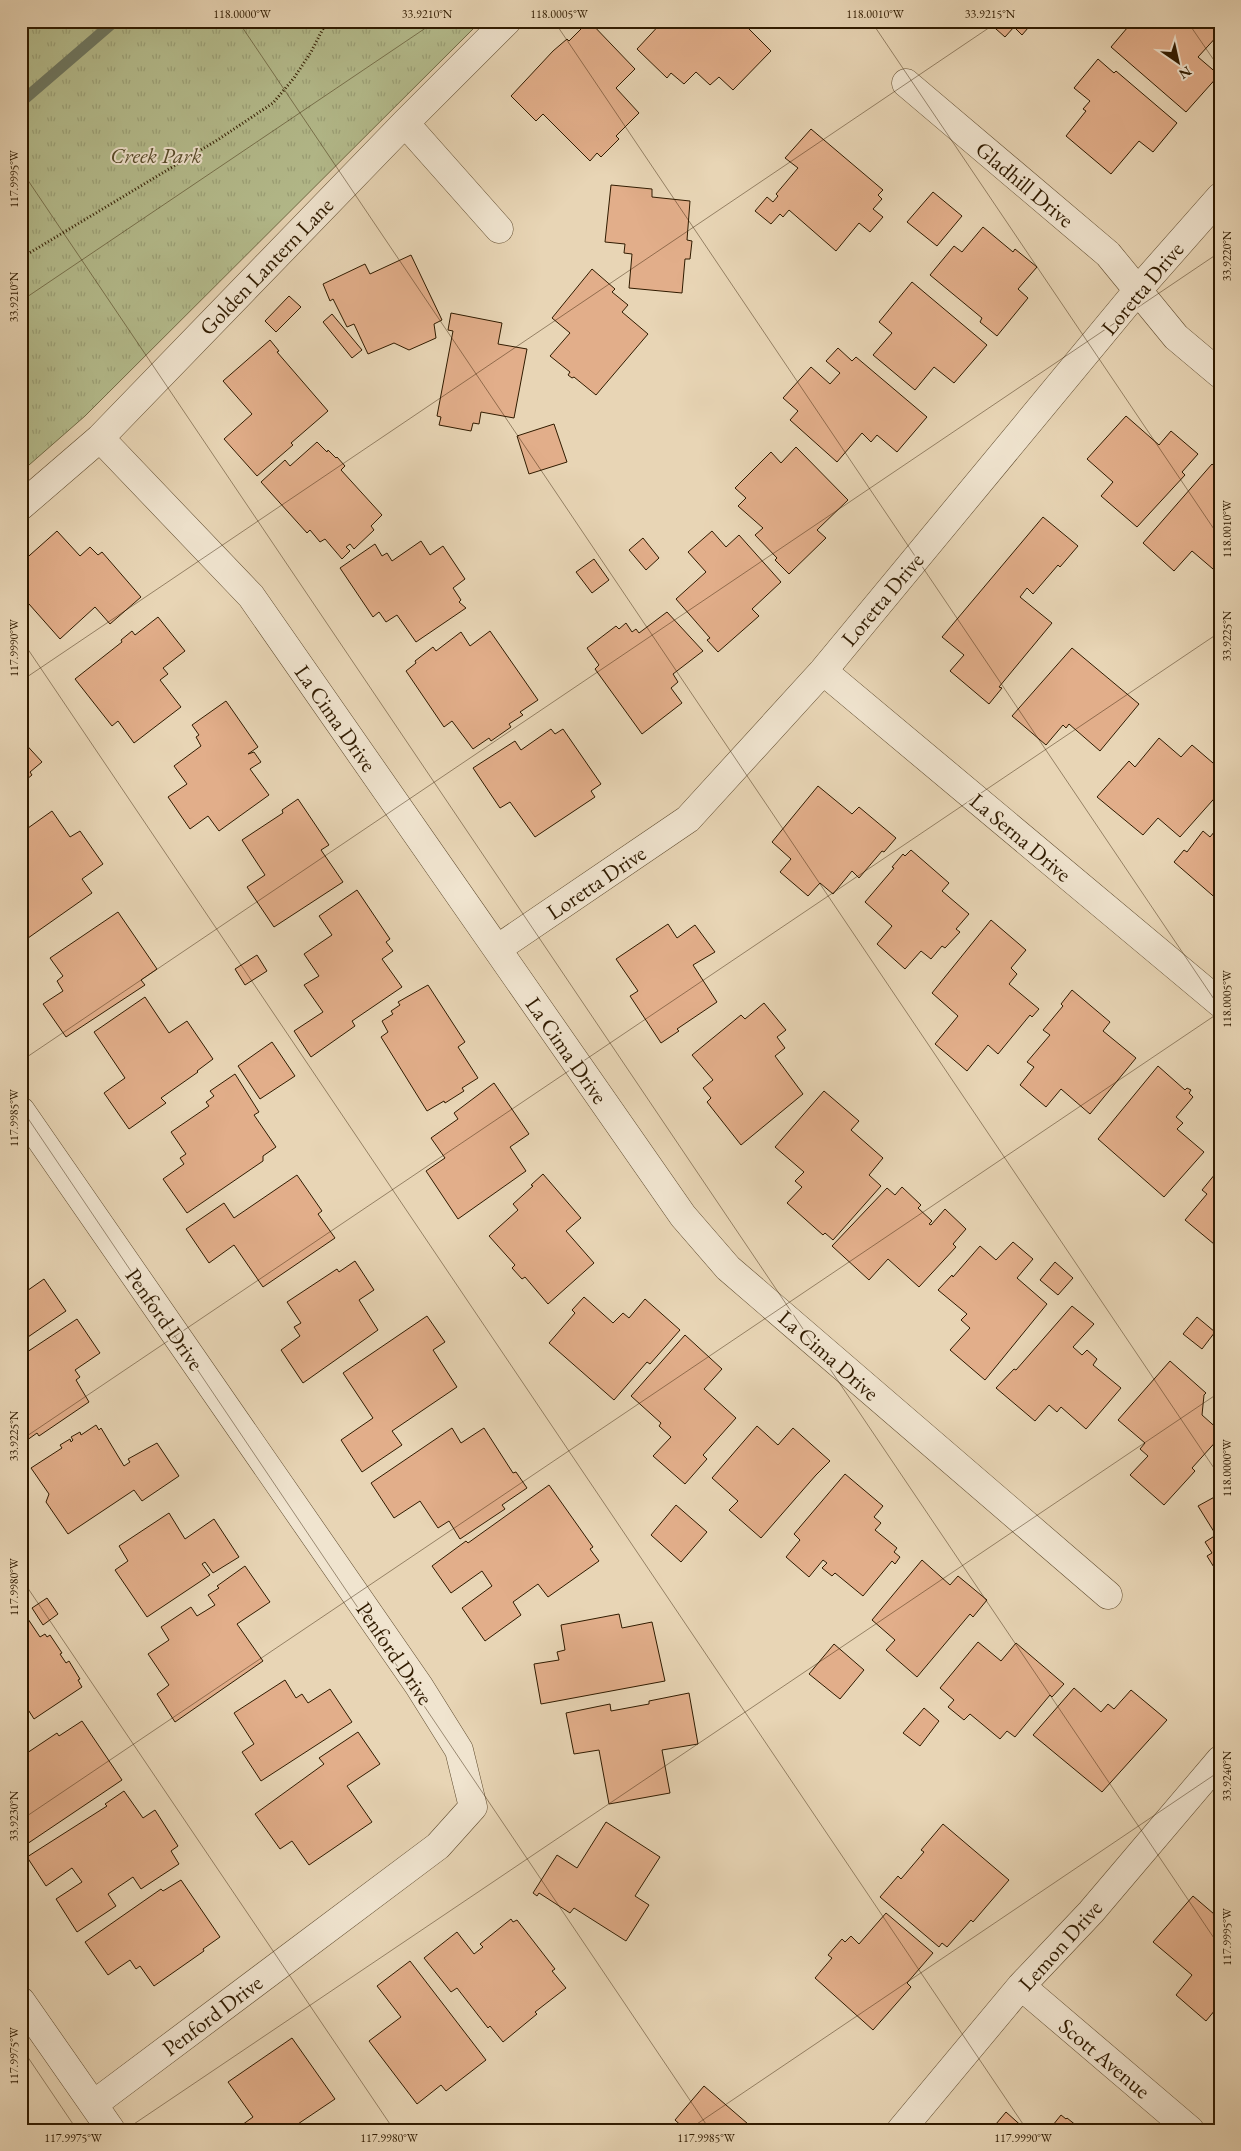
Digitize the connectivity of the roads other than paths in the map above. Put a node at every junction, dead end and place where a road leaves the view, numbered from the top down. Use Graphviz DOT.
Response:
graph roads {
  1 [pos="507,21"];
  2 [pos="906,83"];
  3 [pos="405,123"];
  4 [pos="1220,197"];
  5 [pos="499,229"];
  6 [pos="1138,290"];
  7 [pos="1220,374"];
  8 [pos="100,438"];
  9 [pos="21,506"];
  10 [pos="823,670"];
  11 [pos="497,949"];
  12 [pos="1220,1004"];
  13 [pos="21,1111"];
  14 [pos="1108,1595"];
  15 [pos="1220,1760"];
  16 [pos="1021,1986"];
  17 [pos="21,2000"];
  18 [pos="94,2104"];
  19 [pos="111,2130"];
  20 [pos="901,2130"];
  21 [pos="1190,2130"];
  1 -- 3 [label="street, Golden Lantern Lane"];
  2 -- 6 [label="street, Gladhill Drive"];
  3 -- 5 [label="street"];
  3 -- 8 [label="street, Golden Lantern Lane"];
  4 -- 6 [label="street, Loretta Drive"];
  6 -- 7 [label="street, Gladhill Drive"];
  6 -- 10 [label="street, Loretta Drive"];
  8 -- 9 [label="street, Golden Lantern Lane"];
  8 -- 11 [label="street, La Cima Drive"];
  10 -- 11 [label="street, Loretta Drive"];
  10 -- 12 [label="street, La Serna Drive"];
  11 -- 14 [label="street, La Cima Drive"];
  13 -- 18 [label="street, Penford Drive"];
  15 -- 16 [label="street, Lemon Drive"];
  16 -- 20 [label="street, Lemon Drive"];
  16 -- 21 [label="street, Scott Avenue"];
  17 -- 18 [label="street"];
  18 -- 19 [label="street"];
}
